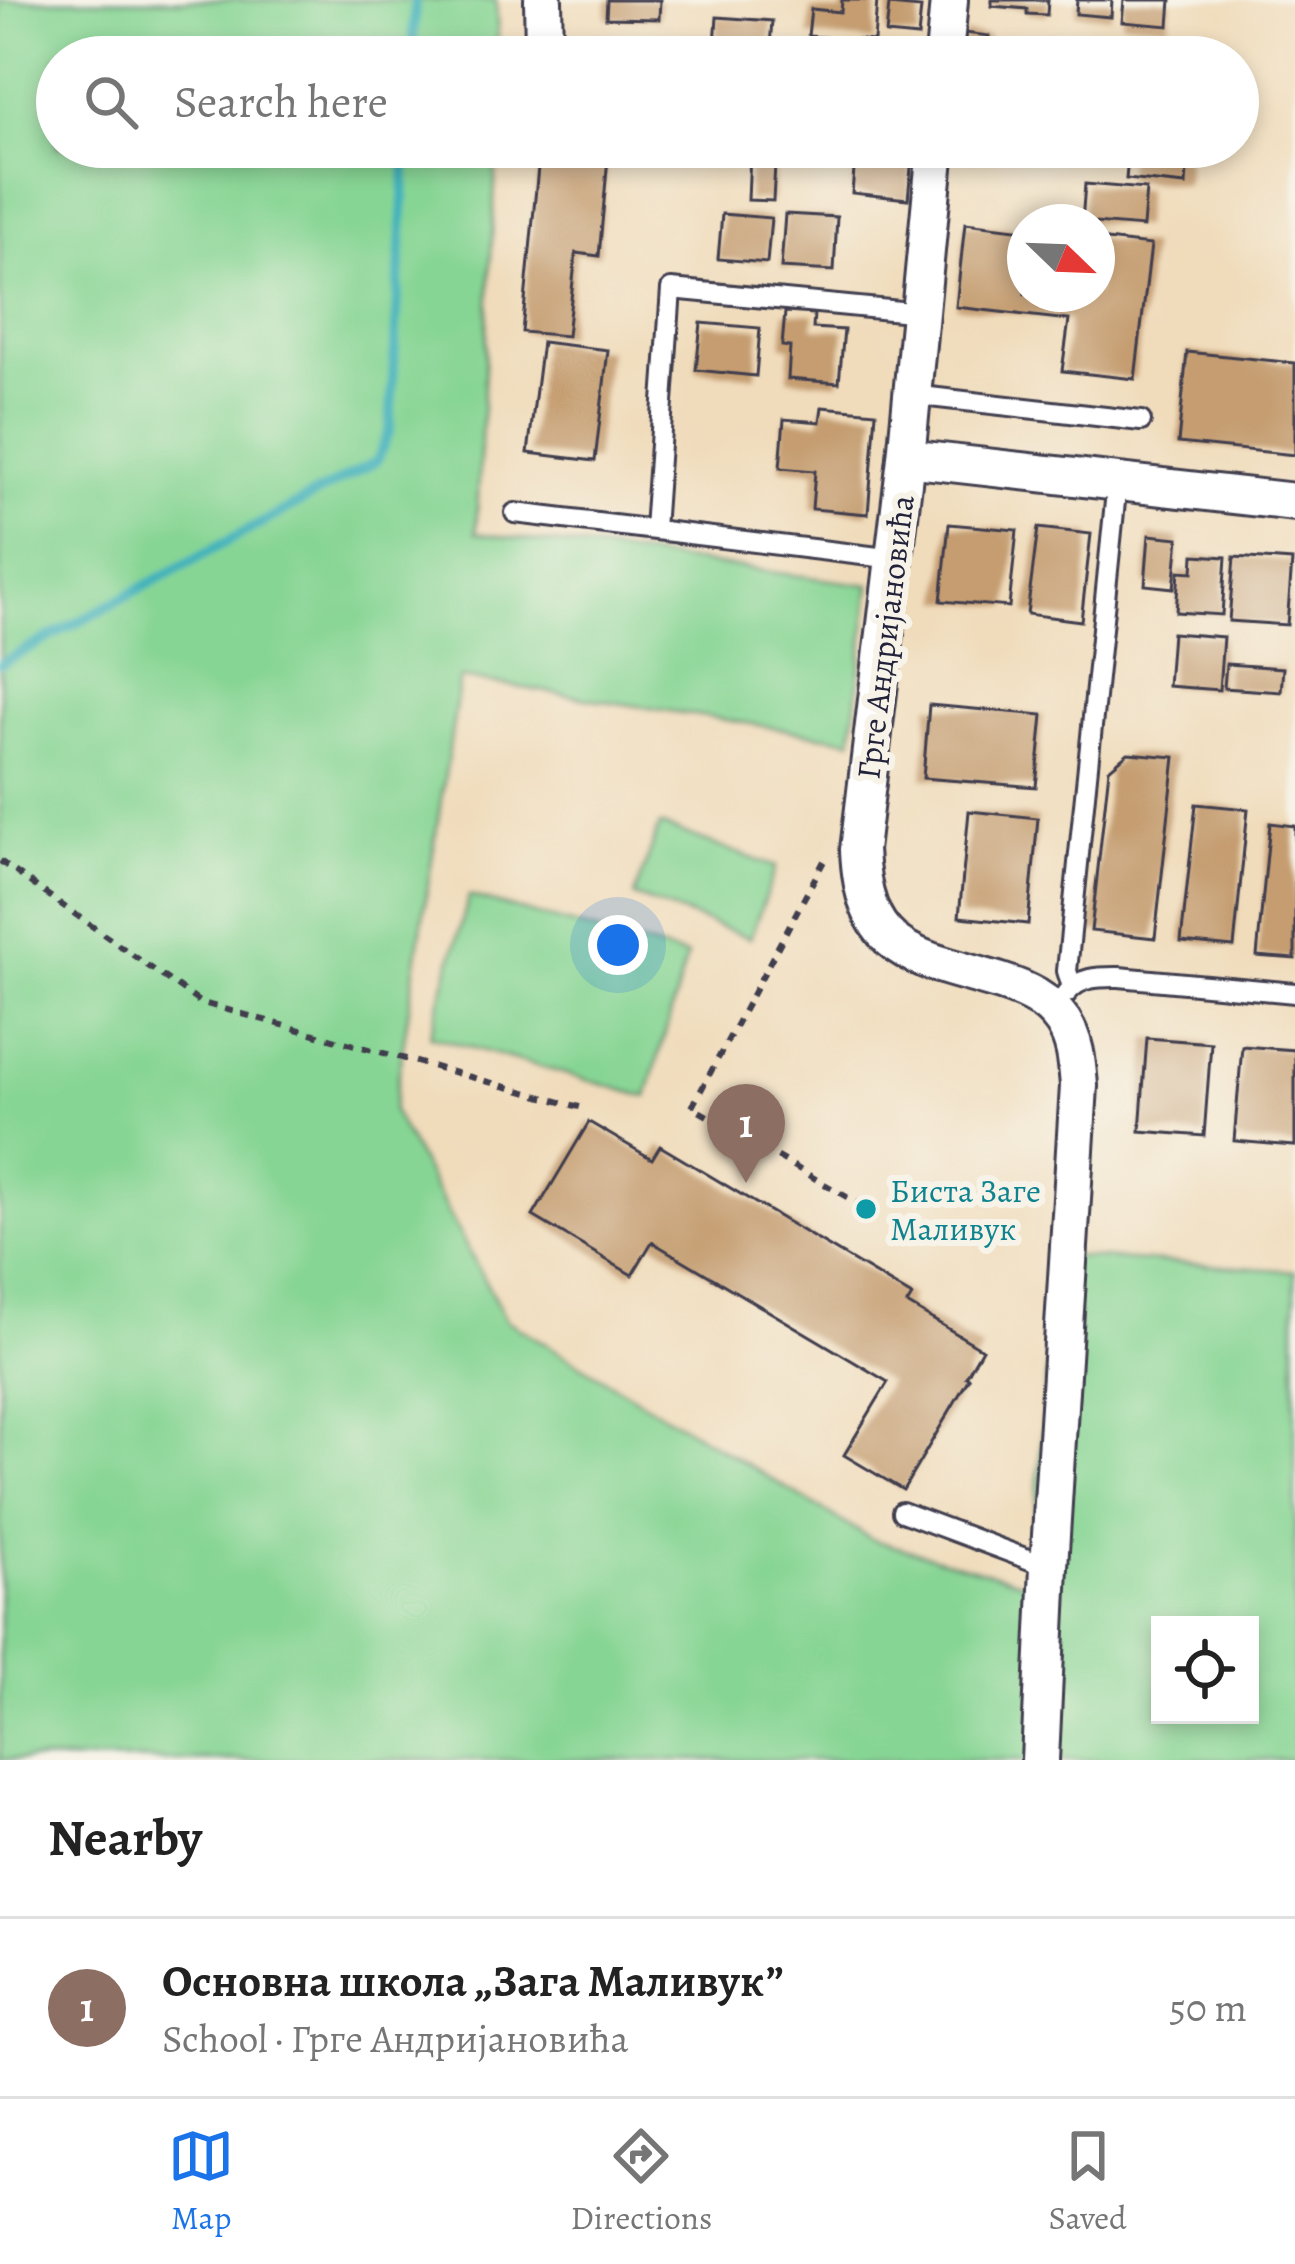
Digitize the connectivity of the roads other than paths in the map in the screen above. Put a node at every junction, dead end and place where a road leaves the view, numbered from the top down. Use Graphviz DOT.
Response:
graph roads {
  1 [pos="543,0"];
  2 [pos="949,0"];
  3 [pos="544,36"];
  4 [pos="946,36"];
  5 [pos="934,168"];
  6 [pos="921,313"];
  7 [pos="912,395"];
  8 [pos="1141,421"];
  9 [pos="906,458"];
  10 [pos="1117,482"];
  11 [pos="1295,502"];
  12 [pos="515,512"];
  13 [pos="654,530"];
  14 [pos="895,559"];
  15 [pos="1295,993"];
  16 [pos="1062,999"];
  17 [pos="902,1512"];
  18 [pos="1049,1567"];
  19 [pos="1040,1760"];
  1 -- 3 [label="street"];
  2 -- 4 [label="street"];
  5 -- 6 [label="street, Грге Андријановића"];
  6 -- 7 [label="street, Грге Андријановића"];
  6 -- 13 [label="lane"];
  7 -- 8 [label="lane"];
  7 -- 9 [label="street, Грге Андријановића"];
  9 -- 10 [label="street"];
  9 -- 14 [label="street, Грге Андријановића"];
  10 -- 11 [label="street"];
  10 -- 16 [label="lane"];
  12 -- 13 [label="lane"];
  13 -- 14 [label="lane"];
  14 -- 16 [label="street, Грге Андријановића"];
  15 -- 16 [label="lane"];
  16 -- 18 [label="street"];
  17 -- 18 [label="lane"];
  18 -- 19 [label="street"];
}
